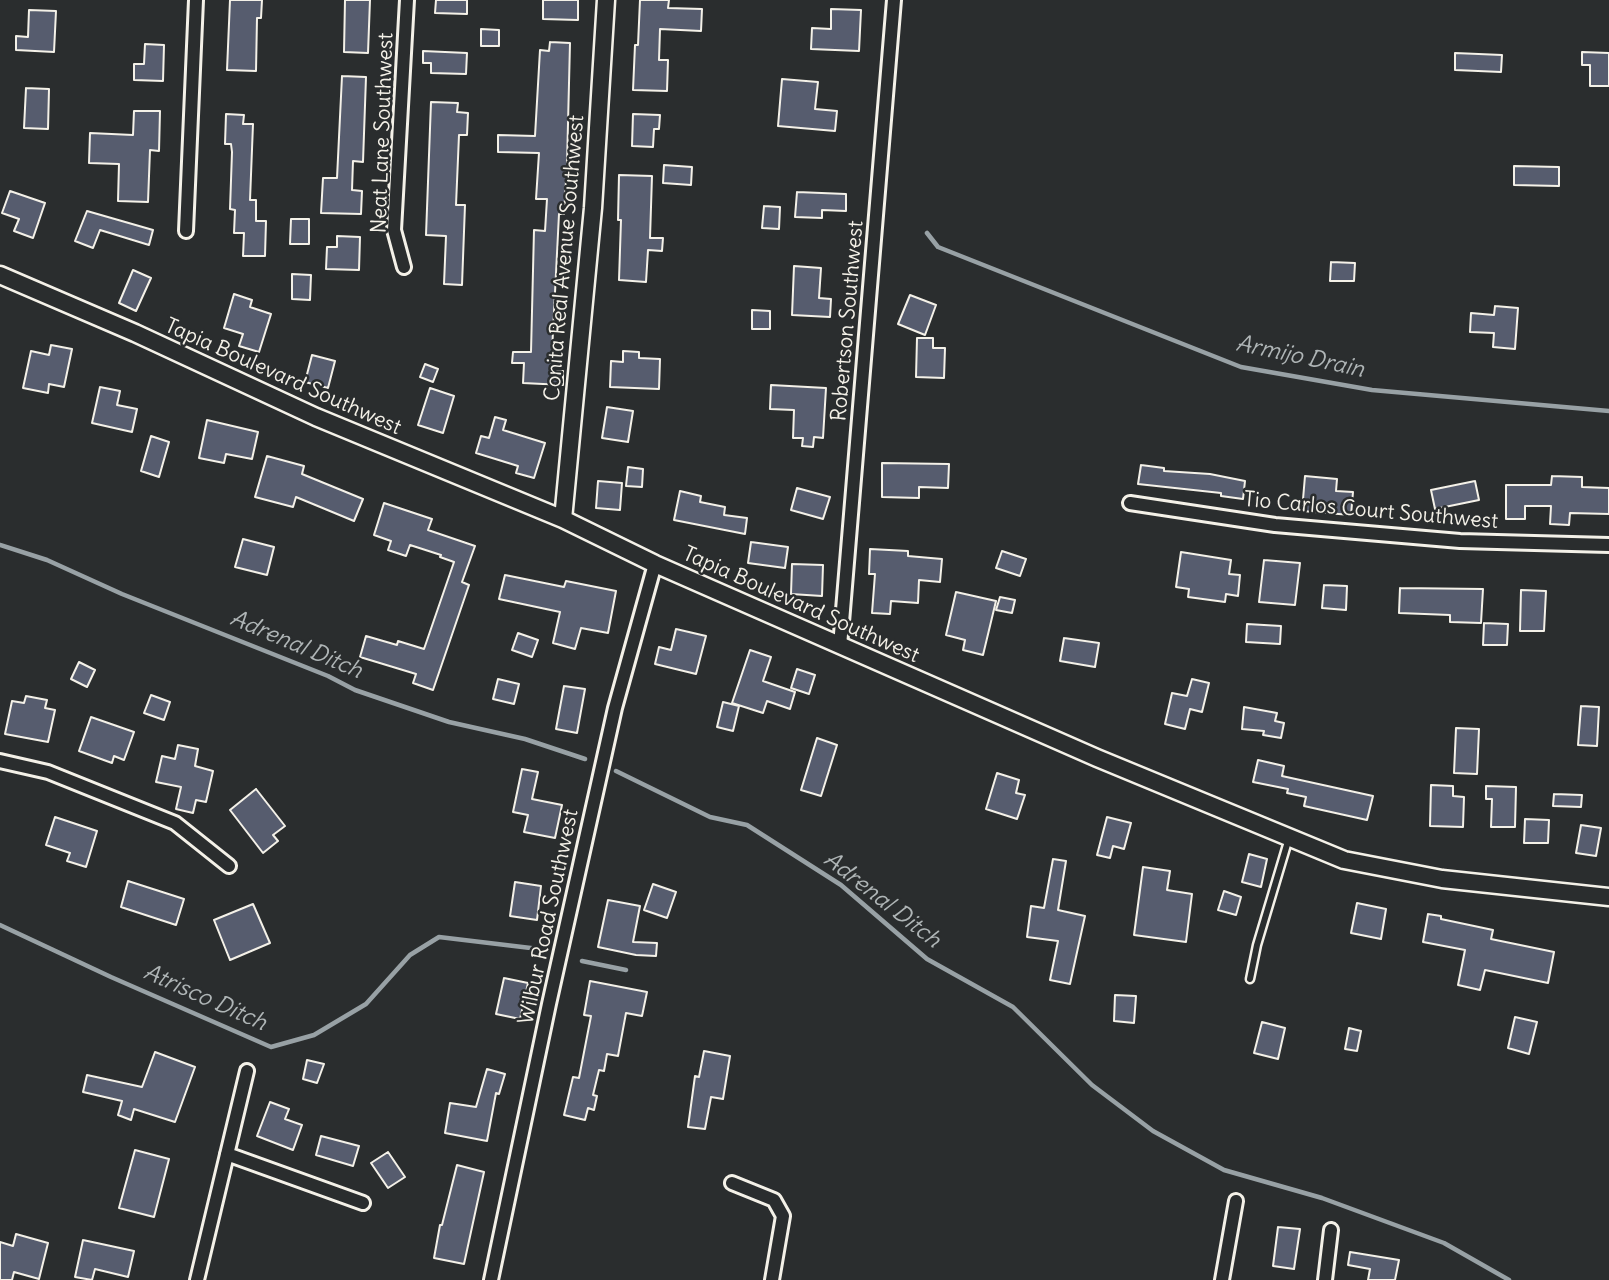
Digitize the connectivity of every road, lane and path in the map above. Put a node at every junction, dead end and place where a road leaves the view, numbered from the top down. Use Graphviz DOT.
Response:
graph roads {
  1 [pos="196,0"];
  2 [pos="407,0"];
  3 [pos="607,0"];
  4 [pos="894,0"];
  5 [pos="186,231"];
  6 [pos="404,267"];
  7 [pos="0,275"];
  8 [pos="1130,503"];
  9 [pos="563,519"];
  10 [pos="1609,545"];
  11 [pos="655,564"];
  12 [pos="840,646"];
  13 [pos="0,761"];
  14 [pos="1289,838"];
  15 [pos="229,866"];
  16 [pos="1609,897"];
  17 [pos="1250,979"];
  18 [pos="247,1071"];
  19 [pos="227,1154"];
  20 [pos="732,1183"];
  21 [pos="1236,1201"];
  22 [pos="363,1203"];
  23 [pos="1331,1230"];
  24 [pos="197,1280"];
  25 [pos="491,1280"];
  26 [pos="772,1280"];
  27 [pos="1222,1280"];
  28 [pos="1325,1280"];
  1 -- 5 [label="street"];
  2 -- 6 [label="street, Neat Lane Southwest"];
  3 -- 9 [label="street, Conita Real Avenue Southwest"];
  4 -- 12 [label="street, Robertson Southwest"];
  7 -- 9 [label="street, Tapia Boulevard Southwest"];
  8 -- 10 [label="street, Tio Carlos Court Southwest"];
  9 -- 11 [label="street, Tapia Boulevard Southwest"];
  11 -- 12 [label="street, Tapia Boulevard Southwest"];
  11 -- 25 [label="street, Wilbur Road Southwest"];
  12 -- 14 [label="street, Tapia Boulevard Southwest"];
  13 -- 15 [label="street"];
  14 -- 16 [label="street, Tapia Boulevard Southwest"];
  14 -- 17 [label="lane"];
  18 -- 19 [label="street"];
  19 -- 22 [label="street"];
  19 -- 24 [label="street"];
  20 -- 26 [label="street"];
  21 -- 27 [label="street"];
  23 -- 28 [label="street"];
}
